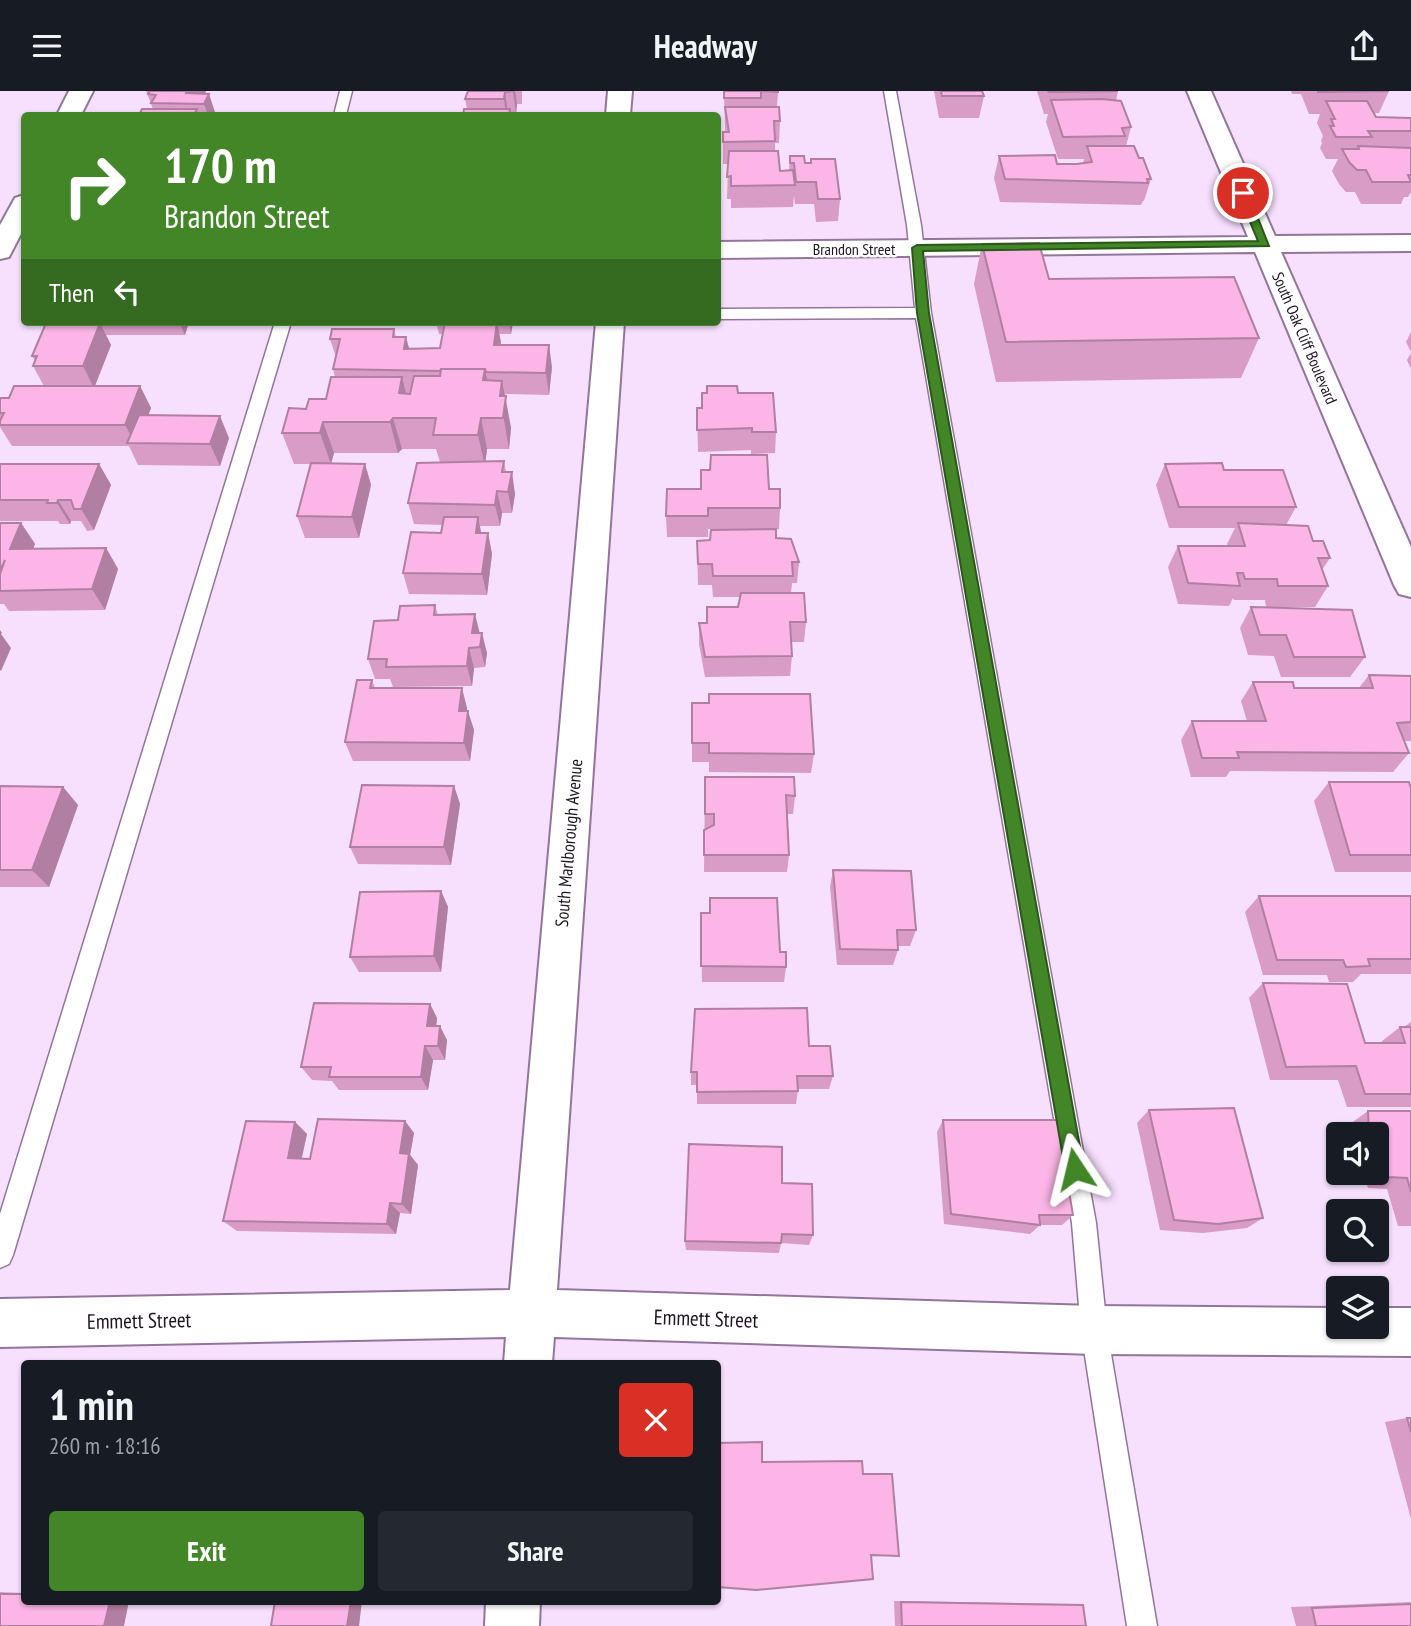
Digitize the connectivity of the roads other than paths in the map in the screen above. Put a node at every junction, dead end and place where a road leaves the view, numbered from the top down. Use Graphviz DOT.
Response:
graph roads {
  1 [pos="81,91"];
  2 [pos="346,91"];
  3 [pos="620,91"];
  4 [pos="890,91"];
  5 [pos="1199,91"];
  6 [pos="70,112"];
  7 [pos="341,112"];
  8 [pos="618,112"];
  9 [pos="21,209"];
  10 [pos="1411,243"];
  11 [pos="1265,244"];
  12 [pos="917,248"];
  13 [pos="721,250"];
  14 [pos="0,251"];
  15 [pos="0,257"];
  16 [pos="21,257"];
  17 [pos="923,313"];
  18 [pos="721,314"];
  19 [pos="282,326"];
  20 [pos="610,326"];
  21 [pos="1411,585"];
  22 [pos="0,1255"];
  23 [pos="531,1313"];
  24 [pos="0,1323"];
  25 [pos="1094,1330"];
  26 [pos="1411,1332"];
  27 [pos="528,1360"];
  28 [pos="513,1605"];
  29 [pos="512,1626"];
  30 [pos="1142,1626"];
  1 -- 6 [label="street"];
  2 -- 7 [label="lane"];
  3 -- 8 [label="street"];
  4 -- 12 [label="lane"];
  5 -- 11 [label="street, South Oak Cliff Boulevard"];
  9 -- 14 [label="street"];
  10 -- 11 [label="street, Brandon Street"];
  11 -- 12 [label="street, Brandon Street"];
  11 -- 21 [label="street, South Oak Cliff Boulevard"];
  12 -- 13 [label="street, Brandon Street"];
  12 -- 17 [label="lane"];
  15 -- 16 [label="street"];
  17 -- 18 [label="lane"];
  17 -- 25 [label="lane"];
  19 -- 22 [label="lane"];
  20 -- 23 [label="street, South Marlborough Avenue"];
  23 -- 24 [label="street, Emmett Street"];
  23 -- 25 [label="street, Emmett Street"];
  23 -- 27 [label="street, South Marlborough Avenue"];
  25 -- 26 [label="street, Emmett Street"];
  25 -- 30 [label="lane"];
  28 -- 29 [label="street"];
}
